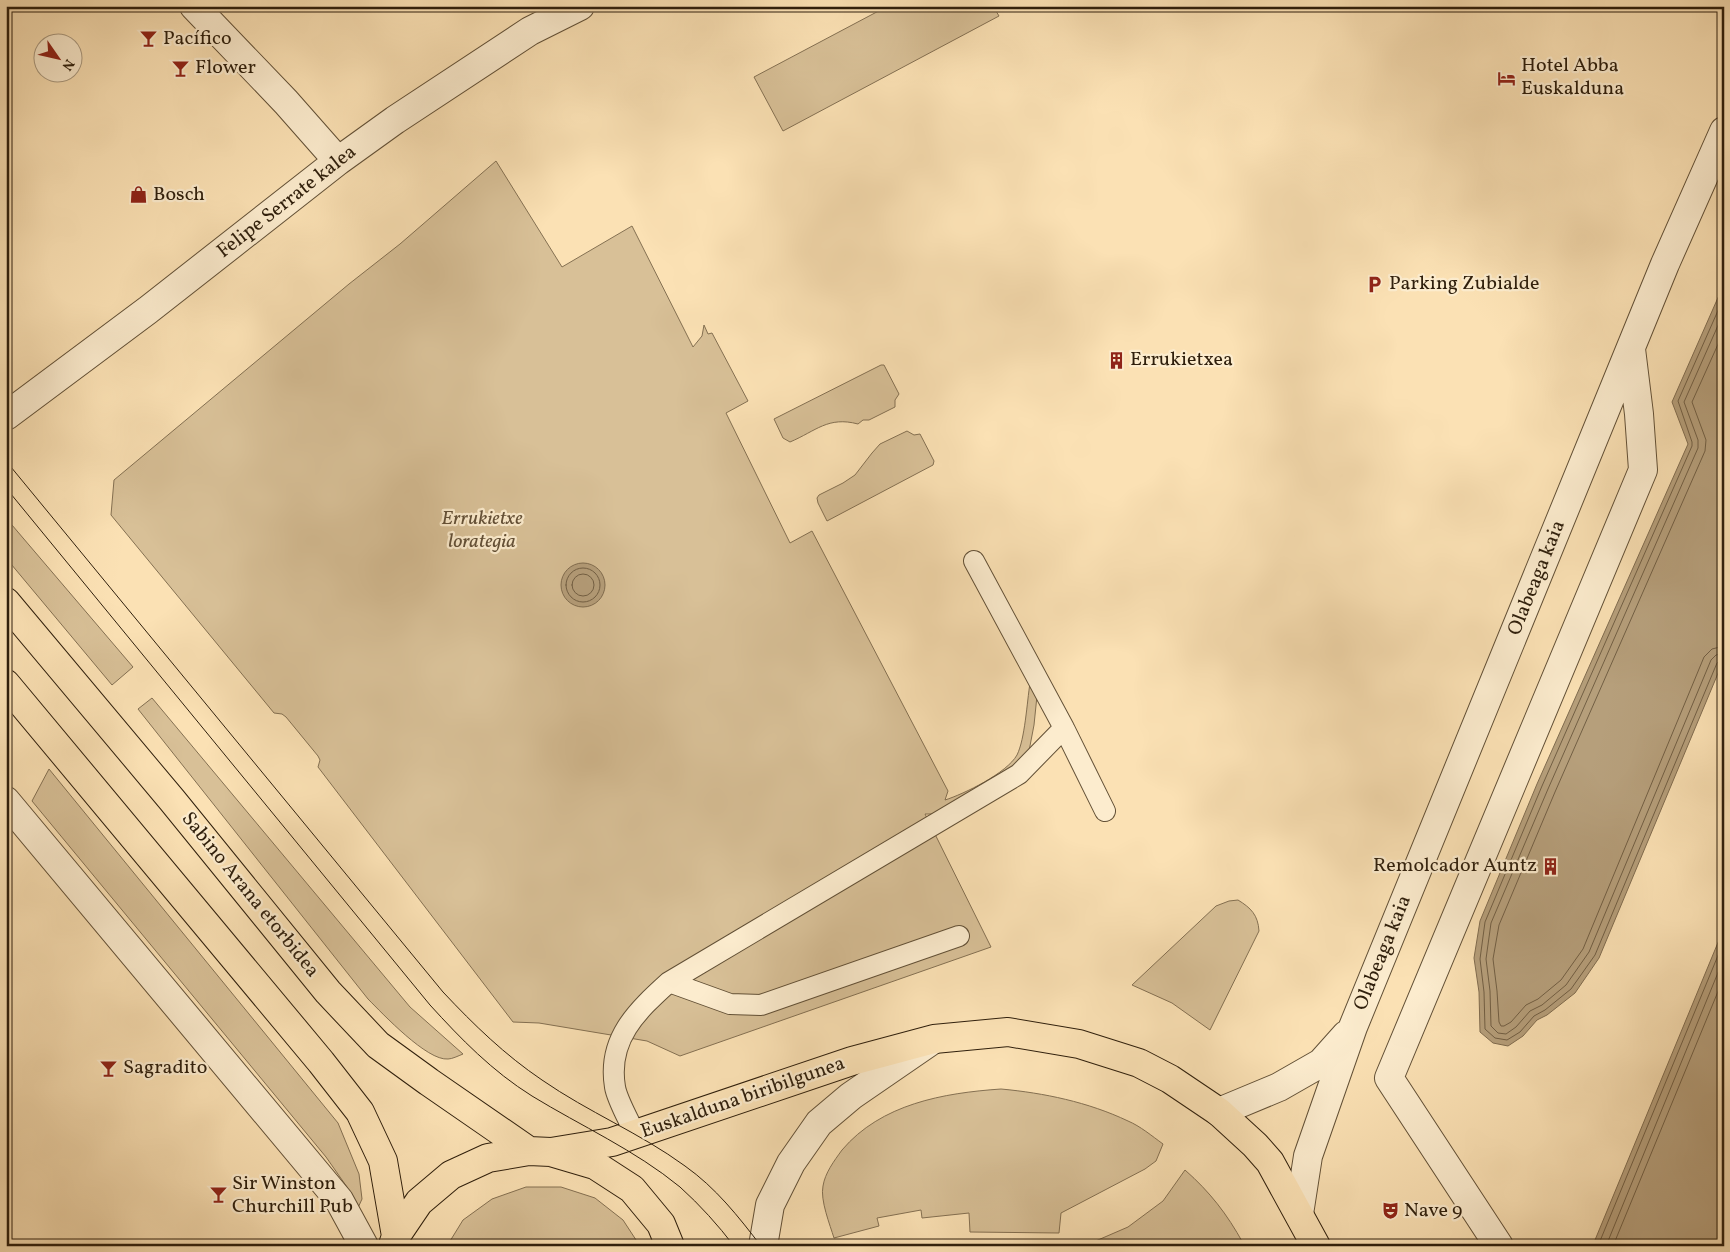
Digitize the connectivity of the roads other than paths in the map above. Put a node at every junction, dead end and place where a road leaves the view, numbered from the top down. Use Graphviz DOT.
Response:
graph roads {
  1 [pos="194,6"];
  2 [pos="580,6"];
  3 [pos="1724,131"];
  4 [pos="338,160"];
  5 [pos="1631,347"];
  6 [pos="6,416"];
  7 [pos="974,561"];
  8 [pos="6,602"];
  9 [pos="6,684"];
  10 [pos="1064,728"];
  11 [pos="6,801"];
  12 [pos="1105,811"];
  13 [pos="958,936"];
  14 [pos="669,982"];
  15 [pos="1353,1026"];
  16 [pos="934,1039"];
  17 [pos="1219,1112"];
  18 [pos="635,1134"];
  19 [pos="540,1151"];
  20 [pos="1299,1214"];
  21 [pos="394,1241"];
  22 [pos="364,1246"];
  23 [pos="670,1246"];
  24 [pos="763,1246"];
  25 [pos="1316,1246"];
  26 [pos="1499,1246"];
  1 -- 4 [label="street"];
  2 -- 4 [label="street, Felipe Serrate kalea"];
  3 -- 5 [label="street, Olabeaga kaia"];
  4 -- 6 [label="street, Felipe Serrate kalea"];
  5 -- 15 [label="street, Olabeaga kaia"];
  5 -- 26 [label="street"];
  7 -- 10 [label="lane"];
  8 -- 19 [label="main road, Sabino Arana etorbidea"];
  9 -- 21 [label="main road"];
  10 -- 12 [label="lane"];
  10 -- 14 [label="lane"];
  11 -- 22 [label="street"];
  13 -- 14 [label="lane"];
  14 -- 18 [label="lane"];
  15 -- 17 [label="street, Olabeaga kaia"];
  15 -- 20 [label="street, Olabeaga kaia"];
  16 -- 17 [label="main road, Euskalduna biribilgunea"];
  16 -- 18 [label="main road, Euskalduna biribilgunea"];
  16 -- 24 [label="street, Euskalduna biribilgunea"];
  17 -- 20 [label="main road, Euskalduna biribilgunea"];
  18 -- 19 [label="main road, Euskalduna biribilgunea"];
  19 -- 21 [label="main road, Euskalduna biribilgunea"];
  19 -- 23 [label="main road"];
  20 -- 25 [label="main road, Euskalduna biribilgunea"];
}
